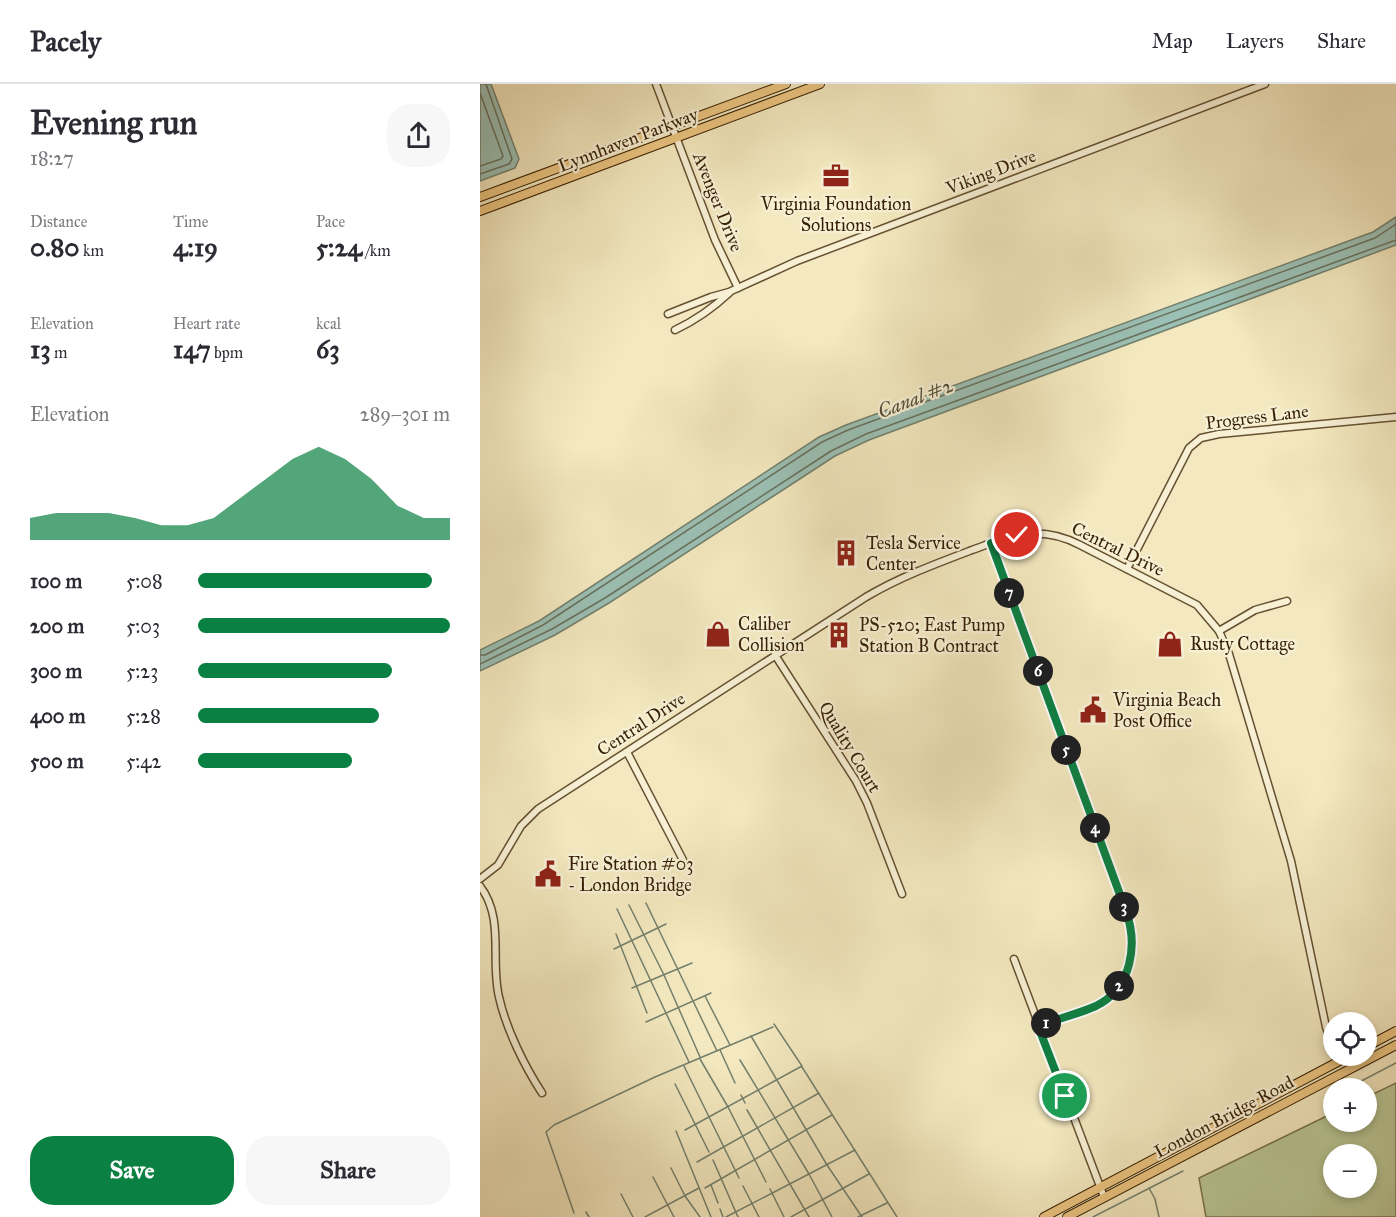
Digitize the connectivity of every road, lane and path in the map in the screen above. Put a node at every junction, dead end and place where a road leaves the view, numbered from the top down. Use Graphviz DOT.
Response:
graph roads {
  1 [pos="656,84"];
  2 [pos="786,84"];
  3 [pos="820,84"];
  4 [pos="1265,84"];
  5 [pos="672,127"];
  6 [pos="676,137"];
  7 [pos="480,198"];
  8 [pos="480,211"];
  9 [pos="738,288"];
  10 [pos="729,292"];
  11 [pos="668,314"];
  12 [pos="675,330"];
  13 [pos="1396,417"];
  14 [pos="991,543"];
  15 [pos="1127,570"];
  16 [pos="1287,601"];
  17 [pos="1219,631"];
  18 [pos="775,655"];
  19 [pos="627,752"];
  20 [pos="683,860"];
  21 [pos="480,879"];
  22 [pos="480,886"];
  23 [pos="902,894"];
  24 [pos="1014,959"];
  25 [pos="1323,1013"];
  26 [pos="1038,1026"];
  27 [pos="1396,1031"];
  28 [pos="1377,1041"];
  29 [pos="1396,1045"];
  30 [pos="1323,1064"];
  31 [pos="1339,1066"];
  32 [pos="1342,1073"];
  33 [pos="542,1093"];
  34 [pos="1101,1187"];
  35 [pos="1104,1197"];
  36 [pos="1044,1217"];
  37 [pos="1067,1217"];
  1 -- 5 [label="street, Avenger Drive"];
  2 -- 5 [label="main road, Lynnhaven Parkway"];
  3 -- 6 [label="main road, Lynnhaven Parkway"];
  4 -- 9 [label="street, Viking Drive"];
  5 -- 6 [label="street, Avenger Drive"];
  5 -- 7 [label="main road, Lynnhaven Parkway"];
  6 -- 8 [label="main road, Lynnhaven Parkway"];
  6 -- 9 [label="street, Avenger Drive"];
  9 -- 10 [label="street, Viking Drive"];
  10 -- 11 [label="street, Viking Drive"];
  10 -- 12 [label="street, Viking Drive"];
  13 -- 15 [label="street, Progress Lane"];
  14 -- 15 [label="street, Central Drive"];
  14 -- 18 [label="street, Central Drive"];
  14 -- 26 [label="street"];
  15 -- 17 [label="street, Central Drive"];
  16 -- 17 [label="street"];
  17 -- 25 [label="street, Central Drive"];
  18 -- 19 [label="street, Central Drive"];
  18 -- 23 [label="street, Quality Court"];
  19 -- 20 [label="street"];
  19 -- 21 [label="street, Central Drive"];
  22 -- 33 [label="street"];
  24 -- 26 [label="street"];
  26 -- 34 [label="street"];
  27 -- 28 [label="main road"];
  29 -- 32 [label="main road, London Bridge Road"];
  30 -- 34 [label="main road, London Bridge Road"];
  31 -- 32 [label="street, Central Drive"];
  32 -- 35 [label="main road, London Bridge Road"];
  34 -- 35 [label="street"];
  34 -- 36 [label="main road, London Bridge Road"];
  35 -- 37 [label="main road, London Bridge Road"];
}
